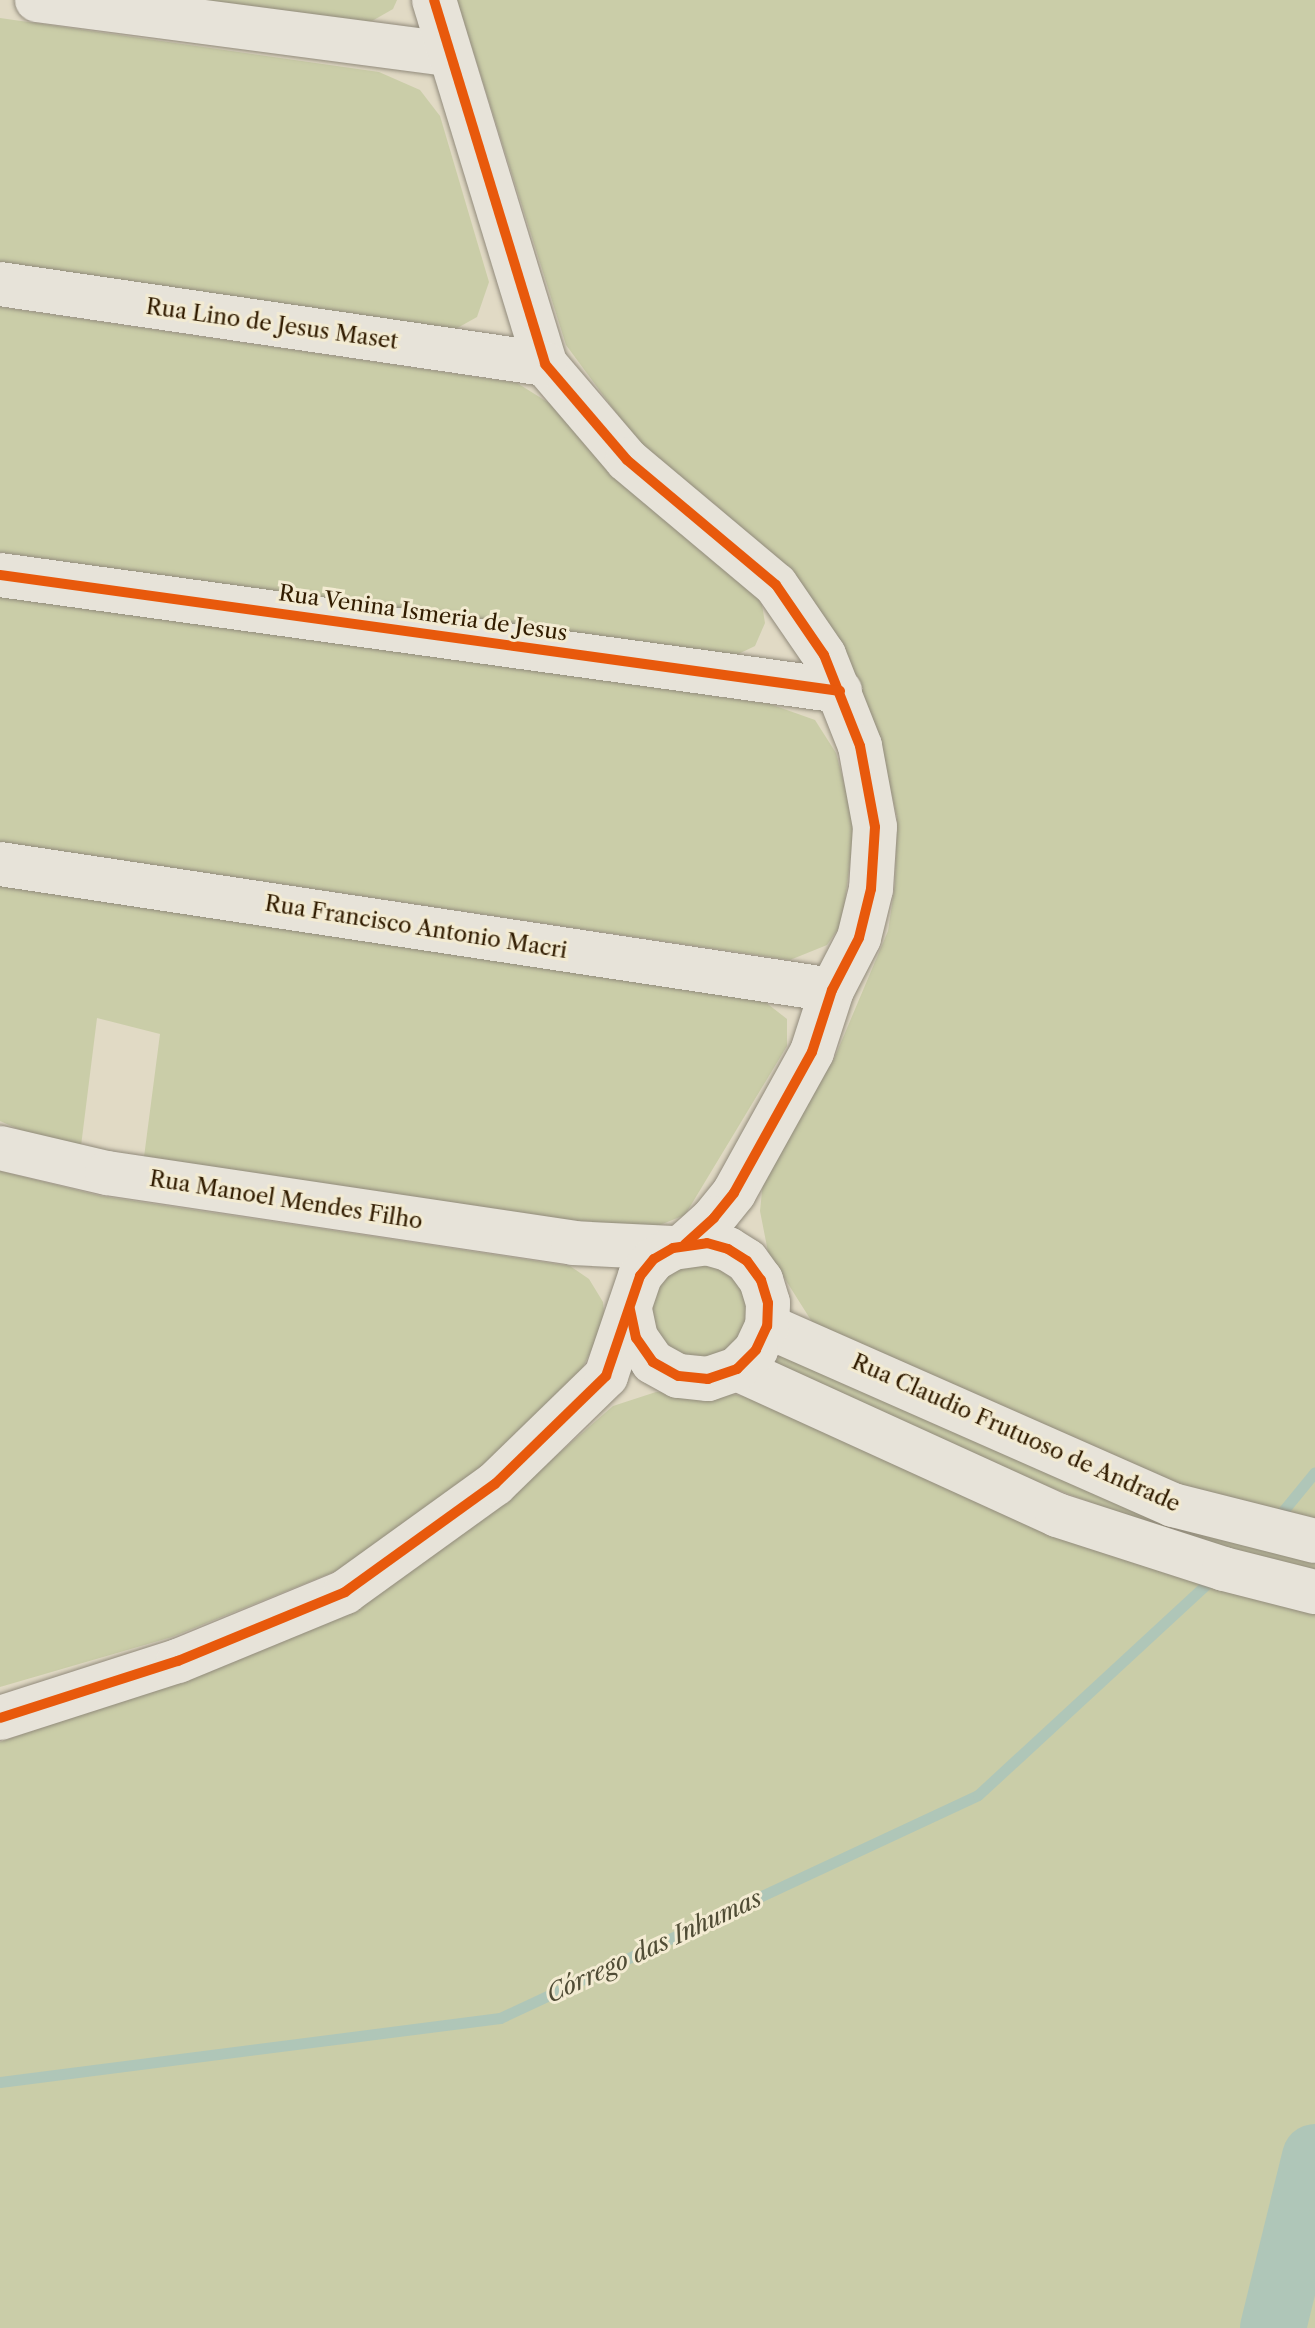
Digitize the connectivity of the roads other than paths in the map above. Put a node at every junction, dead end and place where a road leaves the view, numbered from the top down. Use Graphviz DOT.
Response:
graph roads {
  1 [pos="37,0"];
  2 [pos="434,0"];
  3 [pos="449,54"];
  4 [pos="0,284"];
  5 [pos="545,364"];
  6 [pos="0,575"];
  7 [pos="840,691"];
  8 [pos="0,864"];
  9 [pos="832,990"];
  10 [pos="0,1148"];
  11 [pos="734,1193"];
  12 [pos="573,1243"];
  13 [pos="679,1246"];
  14 [pos="747,1261"];
  15 [pos="631,1303"];
  16 [pos="767,1326"];
  17 [pos="737,1369"];
  18 [pos="606,1376"];
  19 [pos="678,1376"];
  20 [pos="1315,1541"];
  21 [pos="1312,1591"];
  22 [pos="0,1718"];
  1 -- 3 [label="street"];
  2 -- 3 [label="street"];
  3 -- 5 [label="street"];
  4 -- 5 [label="street, Rua Lino de Jesus Maset"];
  5 -- 7 [label="street"];
  6 -- 7 [label="street, Rua Venina Ismeria de Jesus"];
  7 -- 9 [label="street"];
  8 -- 9 [label="street, Rua Francisco Antonio Macri"];
  9 -- 11 [label="street"];
  10 -- 12 [label="street, Rua Manoel Mendes Filho"];
  11 -- 13 [label="street"];
  11 -- 14 [label="street"];
  12 -- 13 [label="street, Rua Manoel Mendes Filho"];
  12 -- 15 [label="street"];
  13 -- 14 [label="street"];
  13 -- 15 [label="street"];
  14 -- 16 [label="street"];
  15 -- 18 [label="street"];
  15 -- 19 [label="street"];
  16 -- 17 [label="street"];
  16 -- 20 [label="street, Rua Claudio Frutuoso de Andrade"];
  17 -- 19 [label="street"];
  17 -- 21 [label="street"];
  18 -- 19 [label="street"];
  18 -- 22 [label="street"];
}
